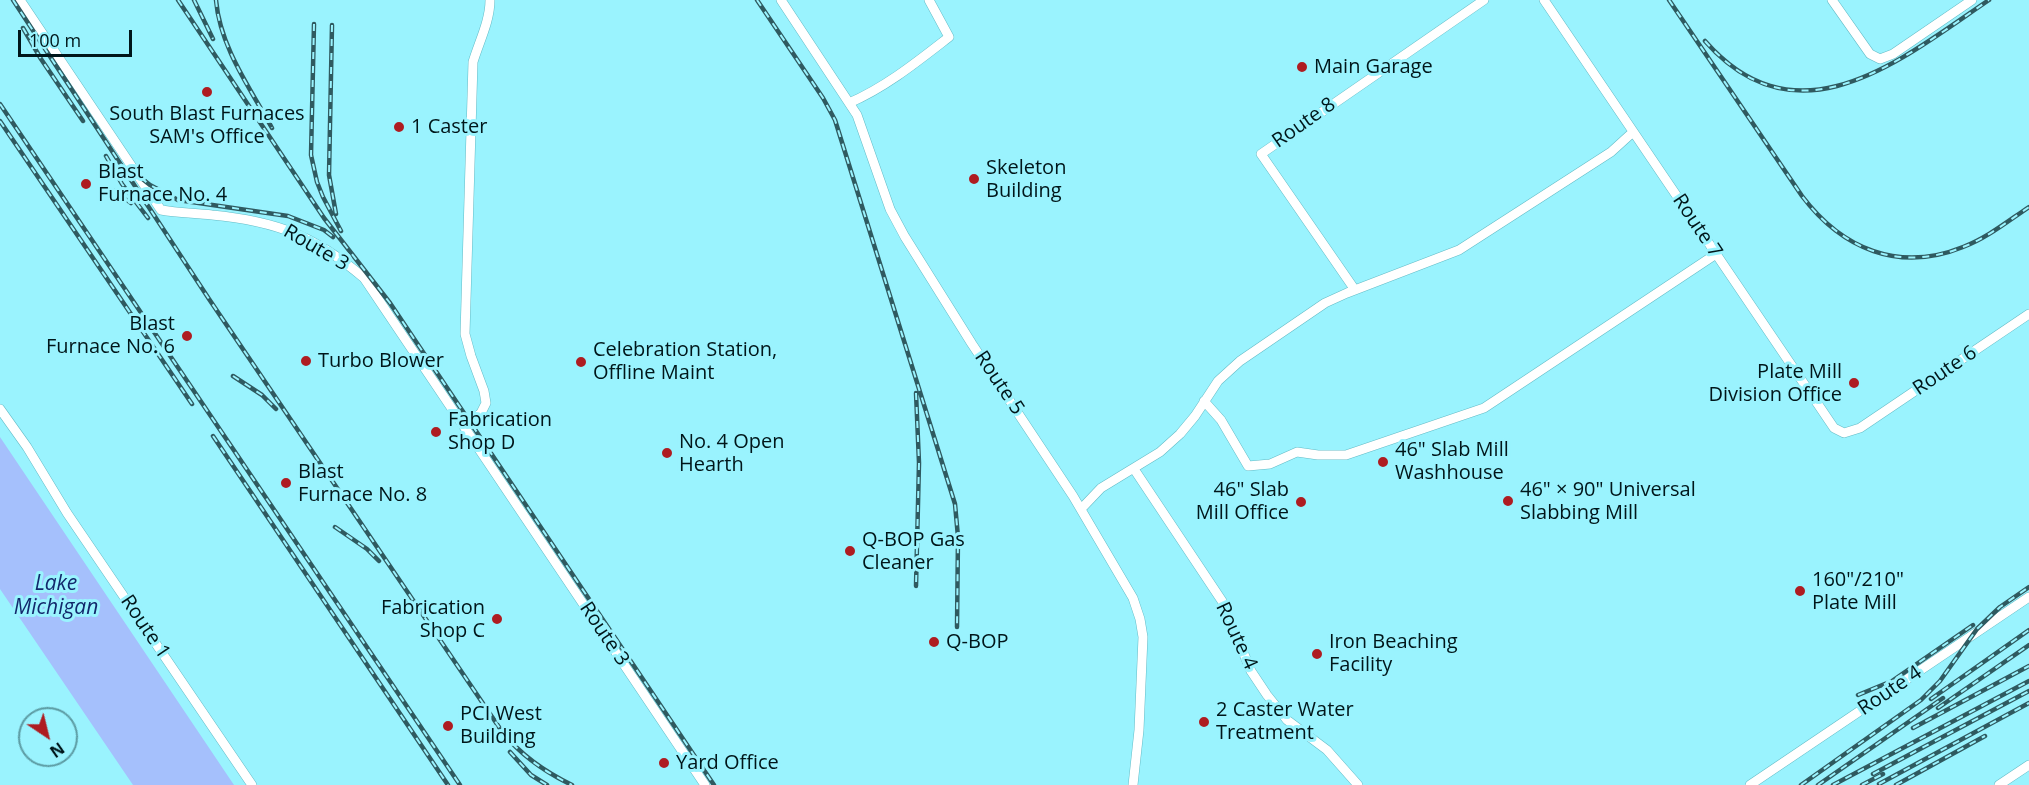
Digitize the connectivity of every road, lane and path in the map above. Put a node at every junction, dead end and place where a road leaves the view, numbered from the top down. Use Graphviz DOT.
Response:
graph roads {
  1 [pos="20,0"];
  2 [pos="490,0"];
  3 [pos="781,0"];
  4 [pos="929,0"];
  5 [pos="1484,0"];
  6 [pos="1544,0"];
  7 [pos="1832,0"];
  8 [pos="1972,0"];
  9 [pos="849,103"];
  10 [pos="1633,132"];
  11 [pos="1716,254"];
  12 [pos="1355,290"];
  13 [pos="2029,314"];
  14 [pos="1204,401"];
  15 [pos="0,409"];
  16 [pos="464,426"];
  17 [pos="1860,428"];
  18 [pos="1134,469"];
  19 [pos="1081,509"];
  20 [pos="2029,597"];
  21 [pos="2029,765"];
  22 [pos="252,785"];
  23 [pos="705,785"];
  24 [pos="1132,785"];
  25 [pos="1358,785"];
  26 [pos="1750,785"];
  27 [pos="2000,785"];
  1 -- 16 [label="street, Route 3"];
  2 -- 16 [label="street"];
  3 -- 9 [label="street, Route 5"];
  4 -- 9 [label="street"];
  5 -- 12 [label="street, Route 8"];
  6 -- 10 [label="street, Route 7"];
  7 -- 8 [label="street"];
  9 -- 19 [label="street, Route 5"];
  10 -- 11 [label="street, Route 7"];
  10 -- 12 [label="street"];
  11 -- 14 [label="street"];
  11 -- 17 [label="street, Route 7"];
  12 -- 14 [label="street"];
  13 -- 17 [label="street, Route 6"];
  14 -- 18 [label="street"];
  15 -- 22 [label="street, Route 1"];
  16 -- 23 [label="street, Route 3"];
  18 -- 19 [label="street"];
  18 -- 25 [label="street, Route 4"];
  19 -- 24 [label="street, Route 5"];
  20 -- 26 [label="street, Route 4"];
  21 -- 27 [label="street"];
}
